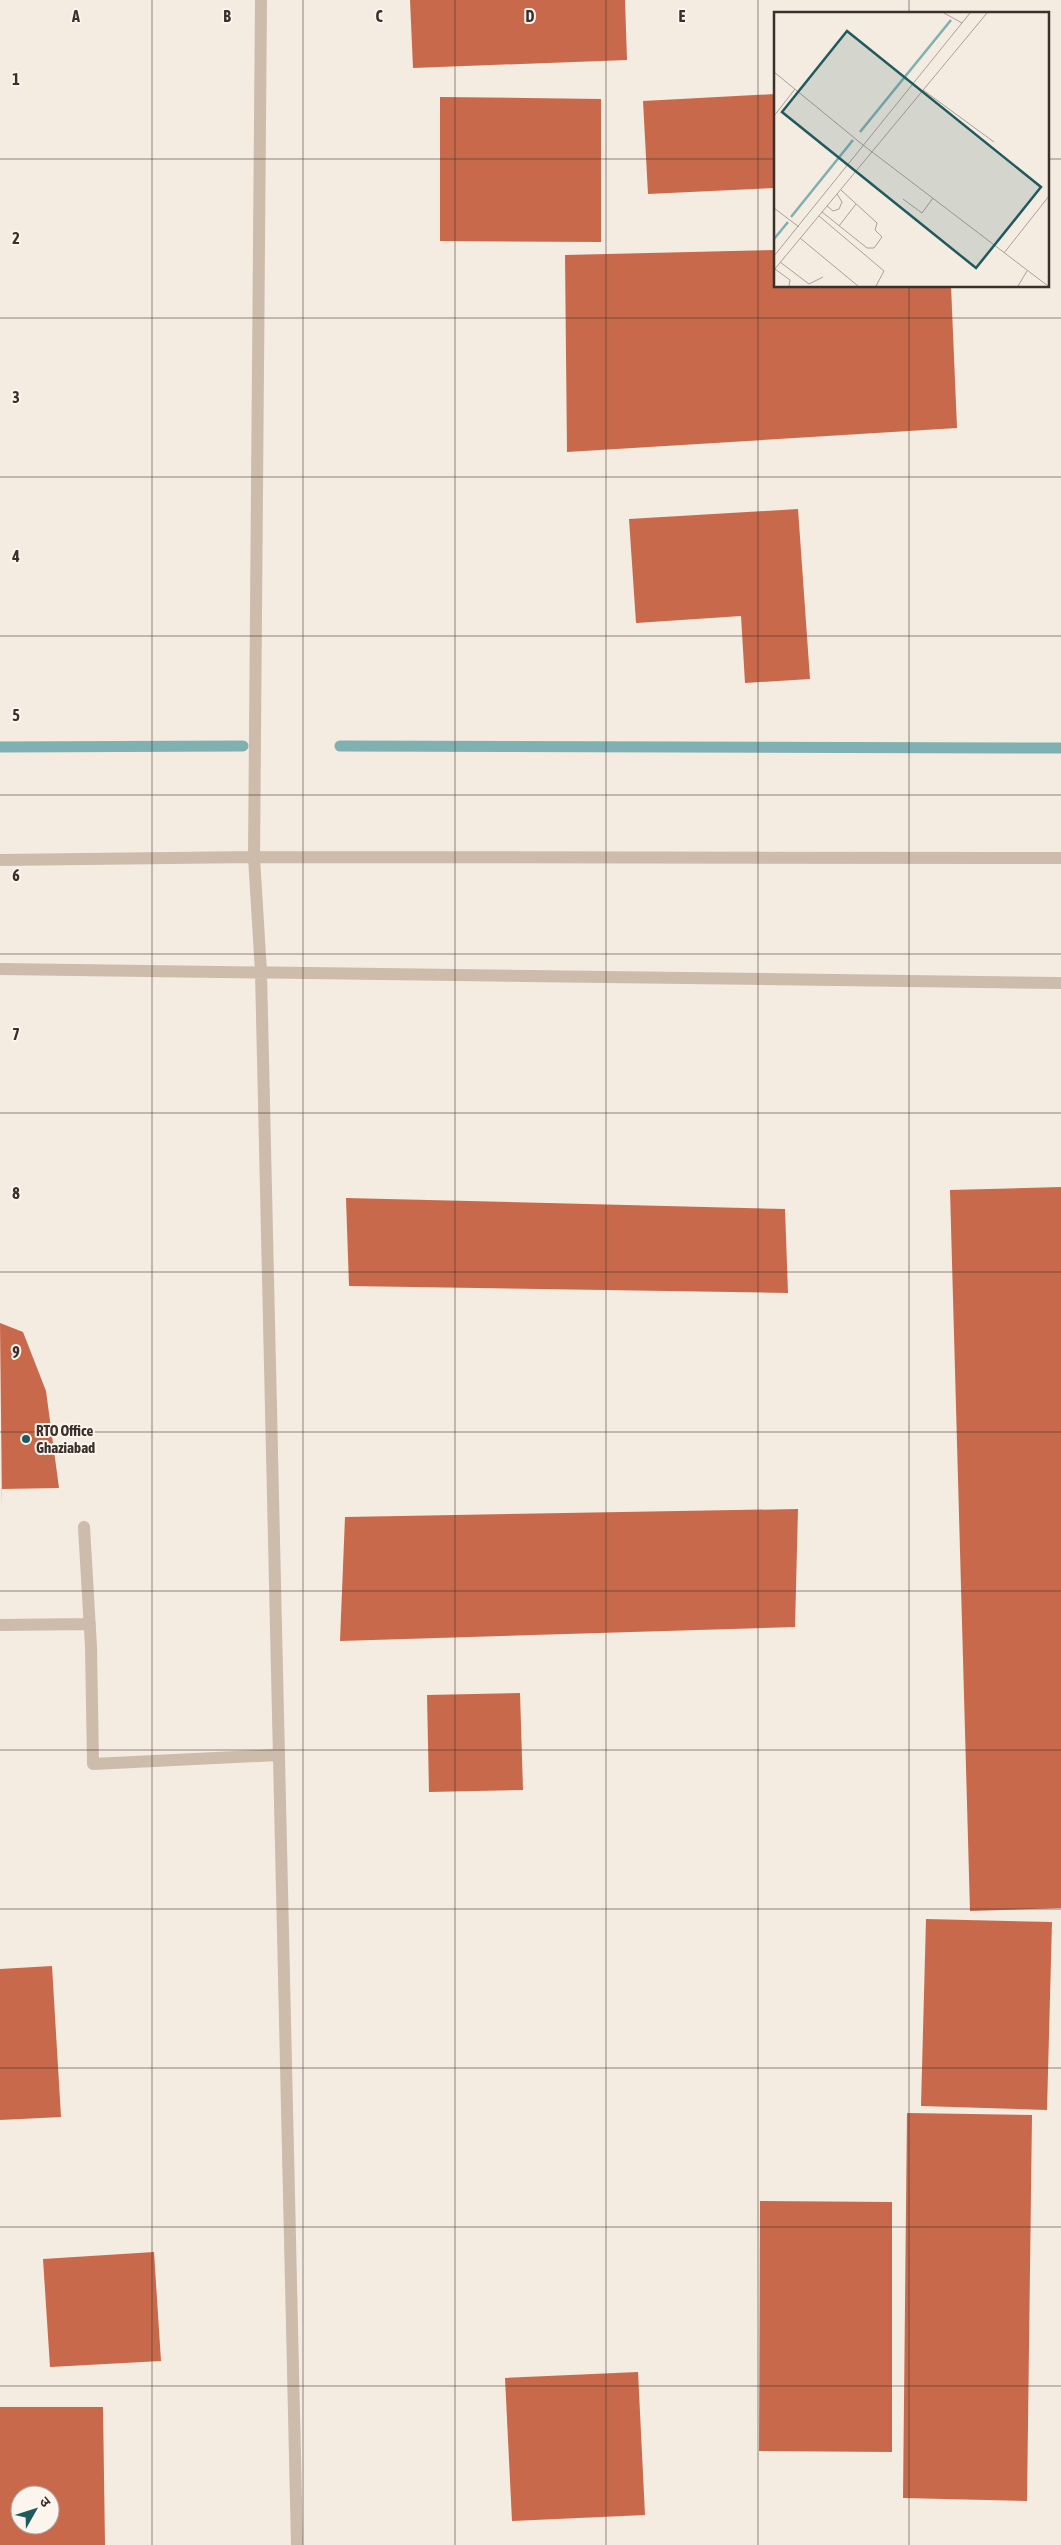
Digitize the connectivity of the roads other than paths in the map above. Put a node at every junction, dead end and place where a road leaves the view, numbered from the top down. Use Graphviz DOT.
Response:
graph roads {
  1 [pos="261,0"];
  2 [pos="254,857"];
  3 [pos="1061,858"];
  4 [pos="0,860"];
  5 [pos="0,969"];
  6 [pos="261,972"];
  7 [pos="1061,982"];
  8 [pos="84,1527"];
  9 [pos="90,1624"];
  10 [pos="0,1625"];
  11 [pos="279,1755"];
  12 [pos="297,2545"];
  1 -- 2 [label="street"];
  2 -- 3 [label="street"];
  2 -- 4 [label="street"];
  2 -- 6 [label="street"];
  5 -- 6 [label="street"];
  6 -- 7 [label="street"];
  6 -- 11 [label="street"];
  8 -- 9 [label="street"];
  9 -- 10 [label="street"];
  9 -- 11 [label="street"];
  11 -- 12 [label="street"];
}
